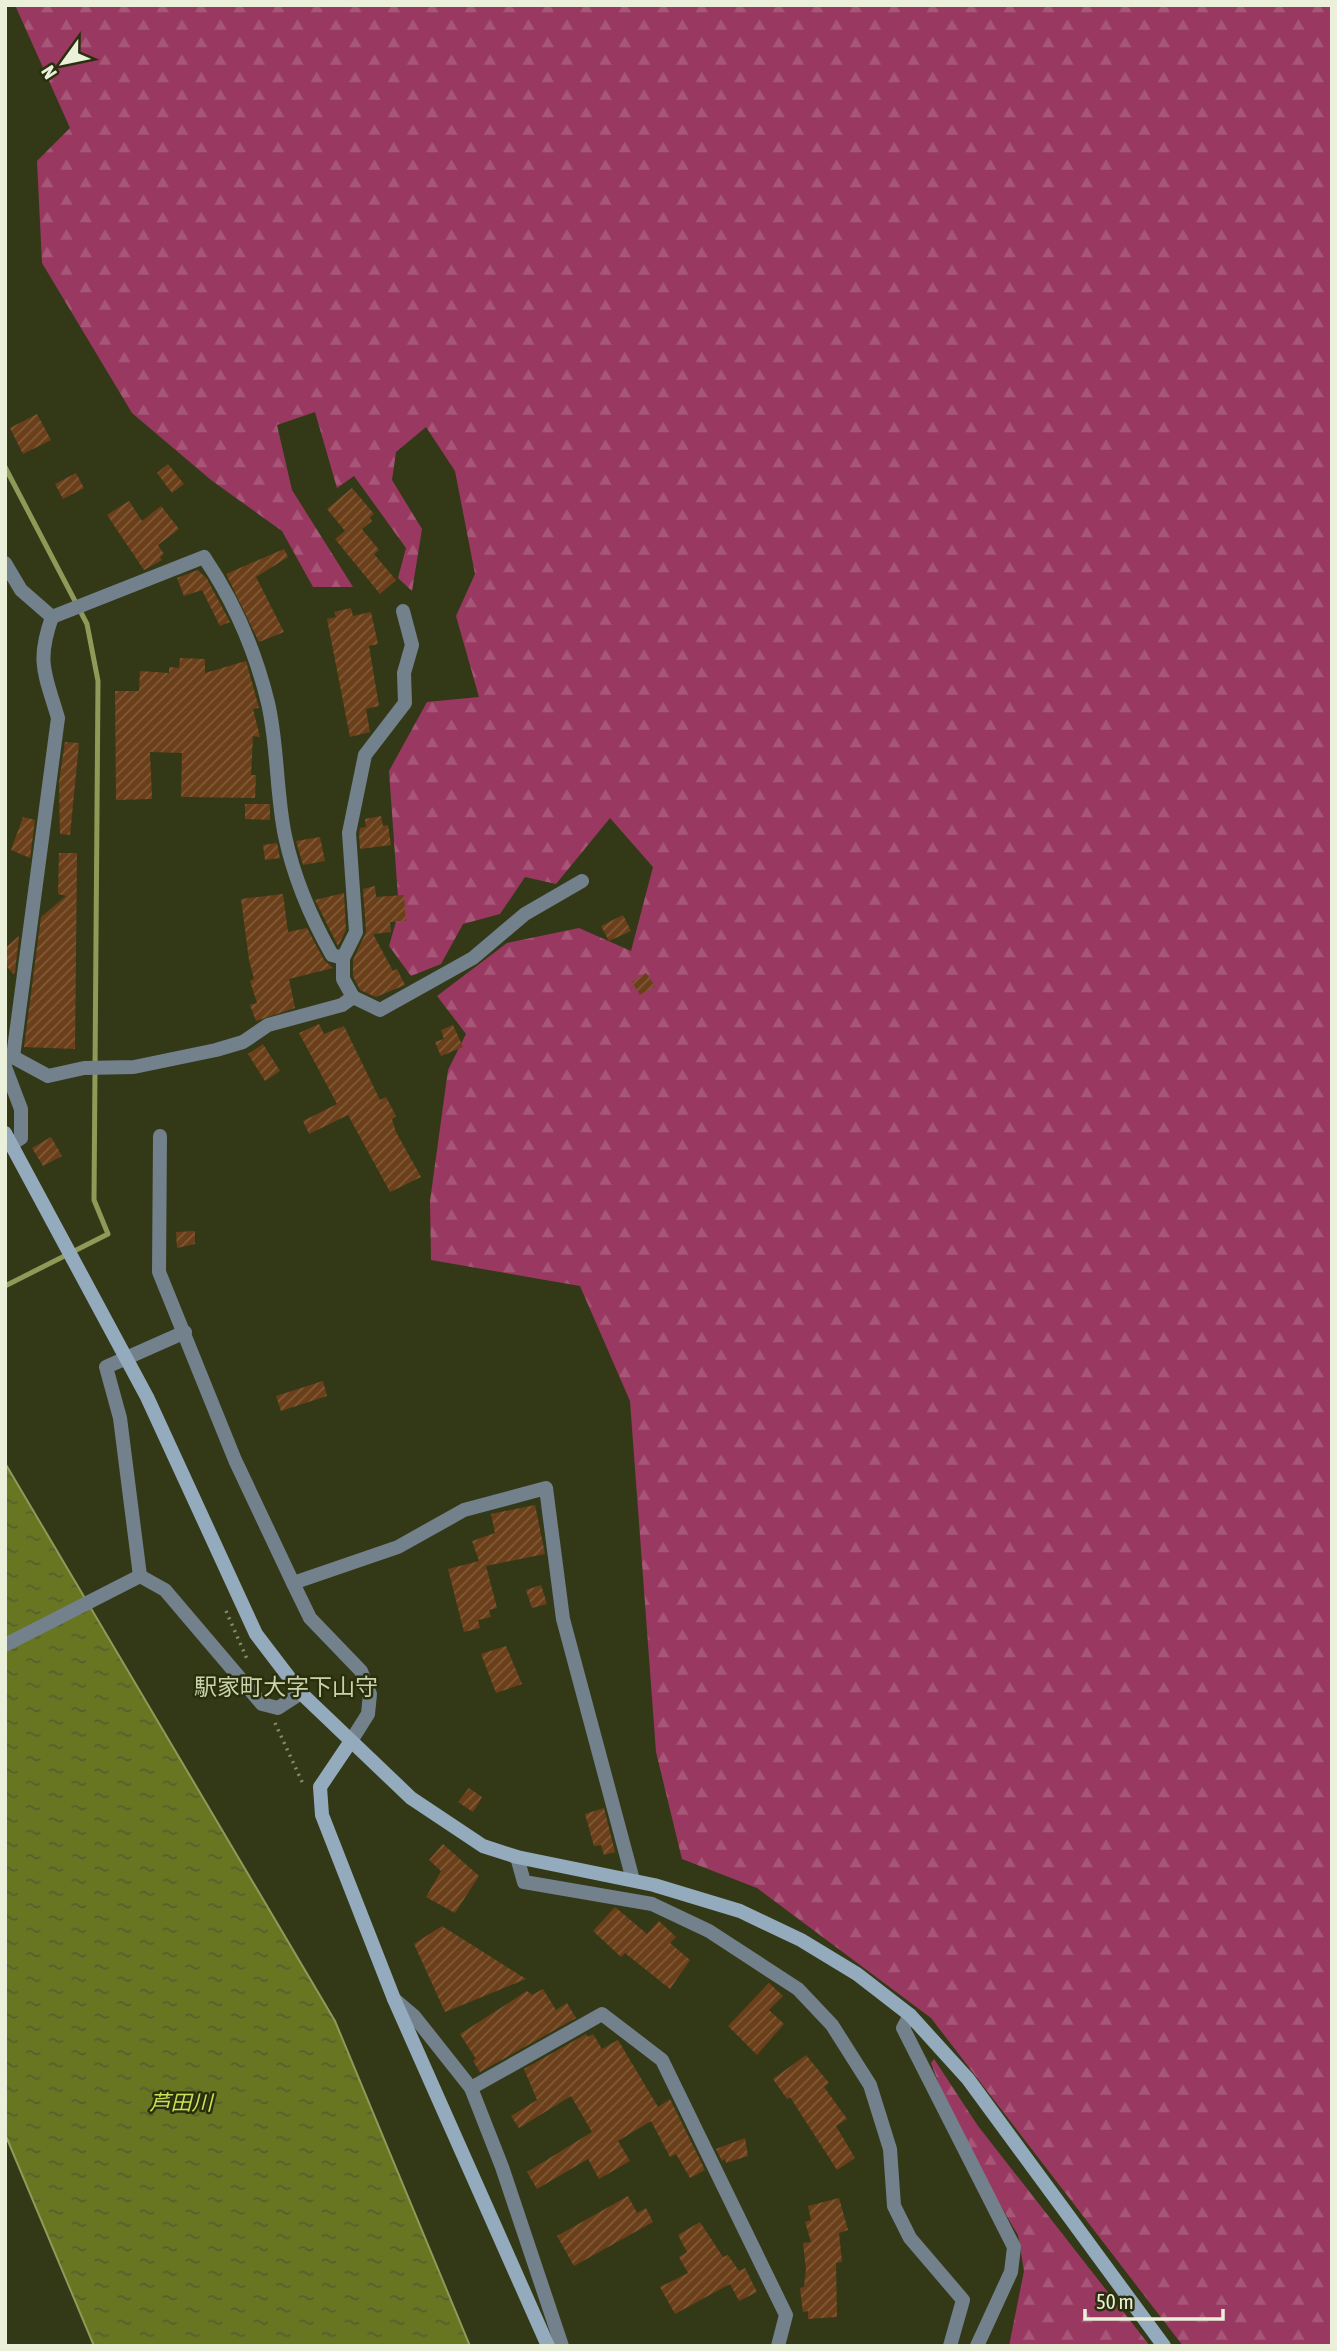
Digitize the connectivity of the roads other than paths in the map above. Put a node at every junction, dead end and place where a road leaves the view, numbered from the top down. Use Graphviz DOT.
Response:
graph roads {
  1 [pos="5,563"];
  2 [pos="403,611"];
  3 [pos="52,617"];
  4 [pos="582,881"];
  5 [pos="343,958"];
  6 [pos="353,997"];
  7 [pos="8,1061"];
  8 [pos="160,1136"];
  9 [pos="9,1139"];
  10 [pos="185,1332"];
  11 [pos="127,1359"];
  12 [pos="140,1576"];
  13 [pos="293,1583"];
  14 [pos="5,1645"];
  15 [pos="301,1693"];
  16 [pos="351,1741"];
  17 [pos="517,1857"];
  18 [pos="633,1881"];
  19 [pos="394,1999"];
  20 [pos="909,2015"];
  21 [pos="471,2088"];
  22 [pos="548,2346"];
  23 [pos="562,2346"];
  24 [pos="778,2346"];
  25 [pos="950,2346"];
  26 [pos="977,2346"];
  27 [pos="1164,2346"];
  1 -- 3 [label="street"];
  2 -- 5 [label="street"];
  3 -- 5 [label="street"];
  3 -- 7 [label="street"];
  4 -- 6 [label="street"];
  5 -- 6 [label="street"];
  6 -- 7 [label="street"];
  7 -- 9 [label="street"];
  8 -- 10 [label="street"];
  9 -- 11 [label="street"];
  10 -- 11 [label="street"];
  10 -- 13 [label="street"];
  11 -- 12 [label="street"];
  11 -- 15 [label="street"];
  12 -- 14 [label="street"];
  12 -- 15 [label="street"];
  13 -- 16 [label="street"];
  13 -- 18 [label="street"];
  15 -- 16 [label="street"];
  16 -- 17 [label="street"];
  16 -- 19 [label="street"];
  17 -- 18 [label="street"];
  17 -- 25 [label="street"];
  18 -- 20 [label="street"];
  19 -- 21 [label="street"];
  19 -- 22 [label="street"];
  20 -- 26 [label="street"];
  20 -- 27 [label="street"];
  21 -- 23 [label="street"];
  21 -- 24 [label="street"];
}
